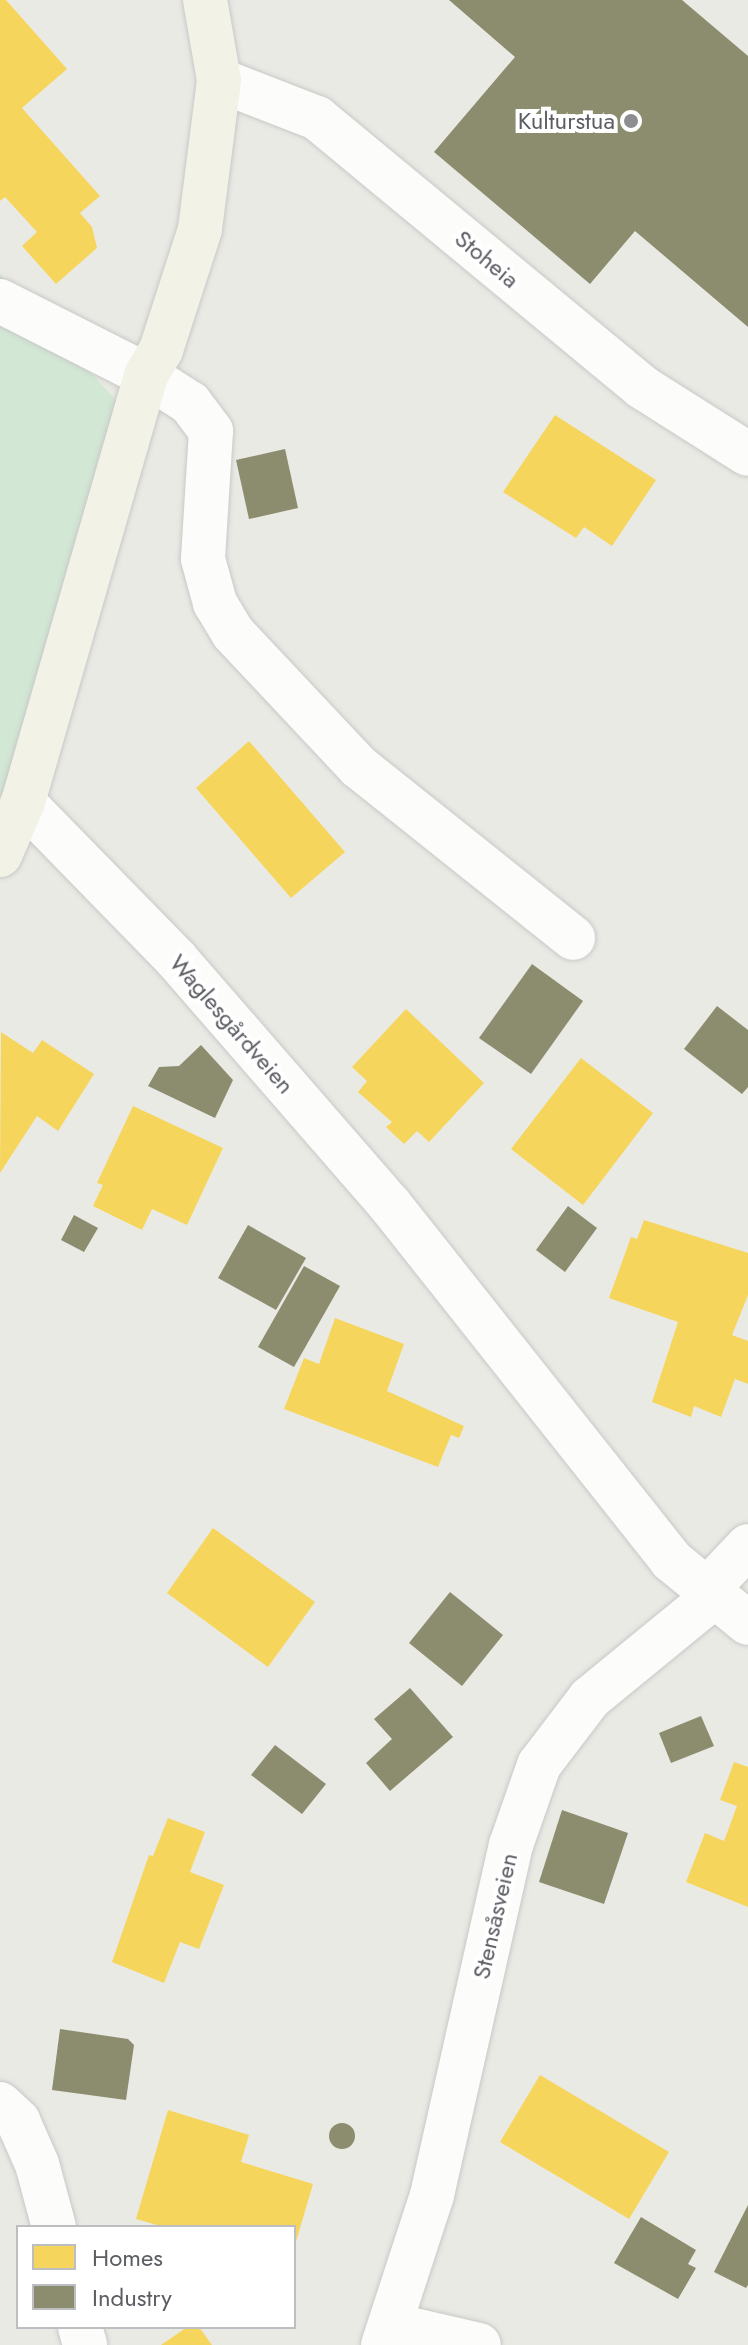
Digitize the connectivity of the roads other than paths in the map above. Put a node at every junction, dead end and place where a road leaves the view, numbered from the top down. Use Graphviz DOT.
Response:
graph roads {
  1 [pos="205,0"];
  2 [pos="219,80"];
  3 [pos="0,301"];
  4 [pos="146,375"];
  5 [pos="748,454"];
  6 [pos="23,802"];
  7 [pos="0,855"];
  8 [pos="573,938"];
  9 [pos="748,1546"];
  10 [pos="712,1598"];
  11 [pos="748,1623"];
  12 [pos="0,2104"];
  13 [pos="53,2225"];
  14 [pos="388,2335"];
  15 [pos="479,2345"];
  1 -- 2 [label="main road"];
  2 -- 4 [label="main road"];
  2 -- 5 [label="street, Stoheia"];
  3 -- 4 [label="street"];
  4 -- 6 [label="main road"];
  4 -- 8 [label="street"];
  6 -- 7 [label="main road"];
  6 -- 10 [label="street, Waglesgårdveien"];
  9 -- 10 [label="street"];
  10 -- 11 [label="street"];
  10 -- 14 [label="street, Stensåsveien"];
  12 -- 13 [label="street"];
  14 -- 15 [label="street"];
}
